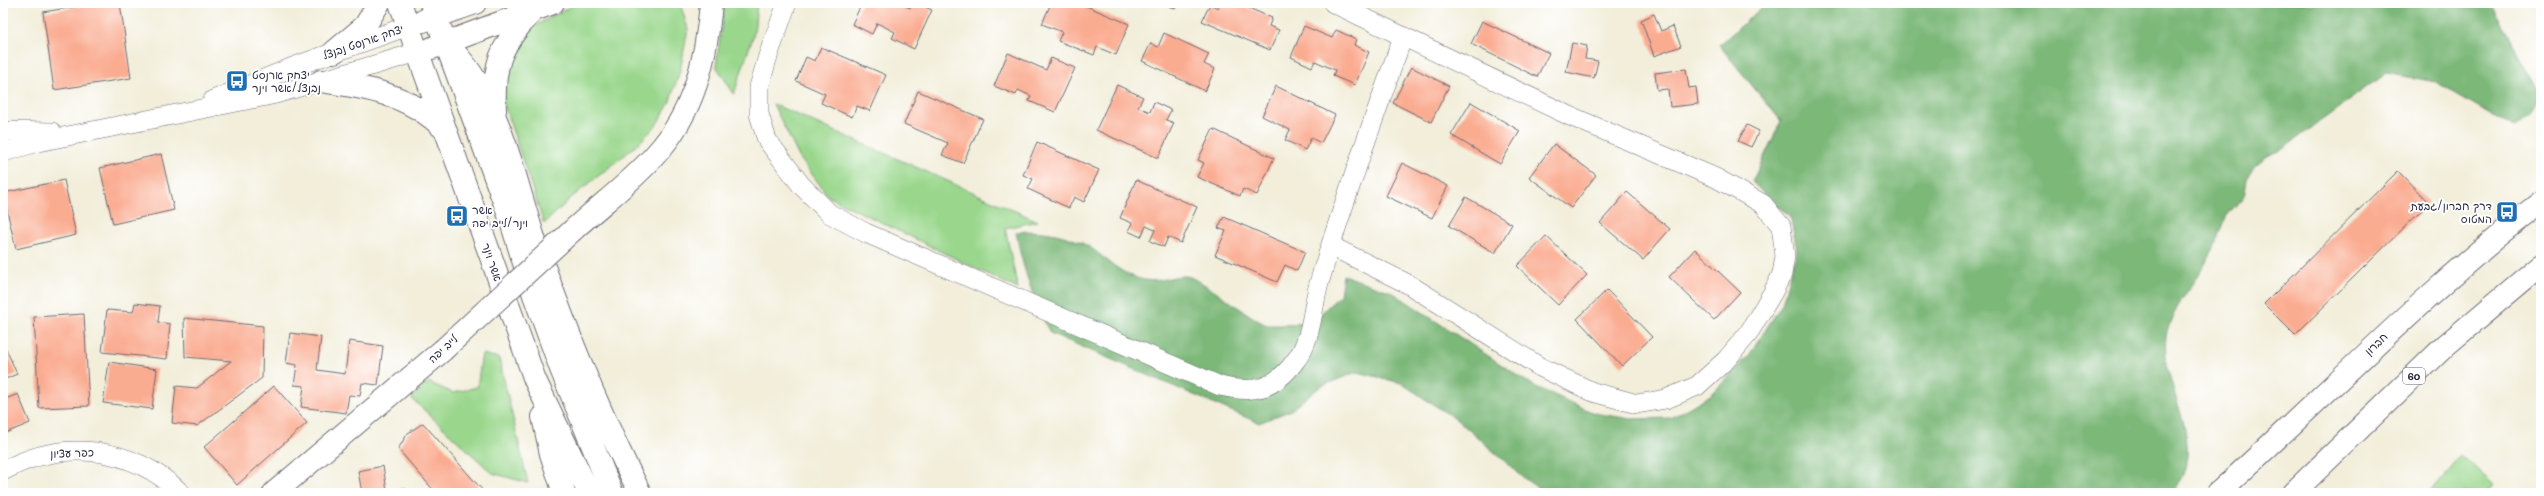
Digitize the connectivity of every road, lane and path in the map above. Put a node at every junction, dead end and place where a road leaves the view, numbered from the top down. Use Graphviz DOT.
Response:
graph roads {
  1 [pos="379,3"];
  2 [pos="400,3"];
  3 [pos="475,3"];
  4 [pos="553,3"];
  5 [pos="696,3"];
  6 [pos="711,3"];
  7 [pos="787,3"];
  8 [pos="1333,3"];
  9 [pos="434,10"];
  10 [pos="530,13"];
  11 [pos="408,26"];
  12 [pos="1403,36"];
  13 [pos="708,42"];
  14 [pos="446,43"];
  15 [pos="334,52"];
  16 [pos="418,52"];
  17 [pos="321,81"];
  18 [pos="184,113"];
  19 [pos="495,118"];
  20 [pos="3,131"];
  21 [pos="446,131"];
  22 [pos="87,132"];
  23 [pos="3,152"];
  24 [pos="2541,202"];
  25 [pos="1331,246"];
  26 [pos="2541,265"];
  27 [pos="535,380"];
  28 [pos="3,470"];
  29 [pos="181,493"];
  30 [pos="274,493"];
  31 [pos="564,493"];
  32 [pos="589,493"];
  33 [pos="612,493"];
  34 [pos="640,493"];
  35 [pos="2218,493"];
  36 [pos="2293,493"];
  1 -- 15 [label="main road"];
  2 -- 11 [label="main road, אשר וינר"];
  3 -- 9 [label="main road"];
  4 -- 10 [label="main road"];
  5 -- 13 [label="main road"];
  6 -- 13 [label="main road, לייב יפה"];
  7 -- 25 [label="street"];
  8 -- 12 [label="street"];
  9 -- 11 [label="main road"];
  9 -- 14 [label="main road"];
  10 -- 14 [label="main road"];
  10 -- 19 [label="main road"];
  11 -- 15 [label="street, יצחק ארנסט נבנצל"];
  11 -- 16 [label="main road, אשר וינר"];
  12 -- 25 [label="street"];
  12 -- 25 [label="street"];
  13 -- 30 [label="main road, לייב יפה, bridge"];
  14 -- 16 [label="main road"];
  14 -- 19 [label="main road"];
  14 -- 33 [label="main road"];
  15 -- 18 [label="street, יצחק ארנסט נבנצל"];
  16 -- 17 [label="street, יצחק ארנסט נבנצל"];
  16 -- 21 [label="main road, אשר וינר"];
  17 -- 18 [label="street, יצחק ארנסט נבנצל"];
  17 -- 21 [label="main road"];
  18 -- 22 [label="street, יצחק ארנסט נבנצל"];
  19 -- 34 [label="main road"];
  20 -- 22 [label="street, יצחק ארנסט נבנצל"];
  21 -- 27 [label="main road, אשר וינר"];
  22 -- 23 [label="street, יצחק ארנסט נבנצל"];
  24 -- 35 [label="main road, חברון"];
  26 -- 36 [label="main road, 60"];
  27 -- 31 [label="main road"];
  27 -- 32 [label="main road, אשר וינר"];
  28 -- 29 [label="street, כפר עציון"];
}
